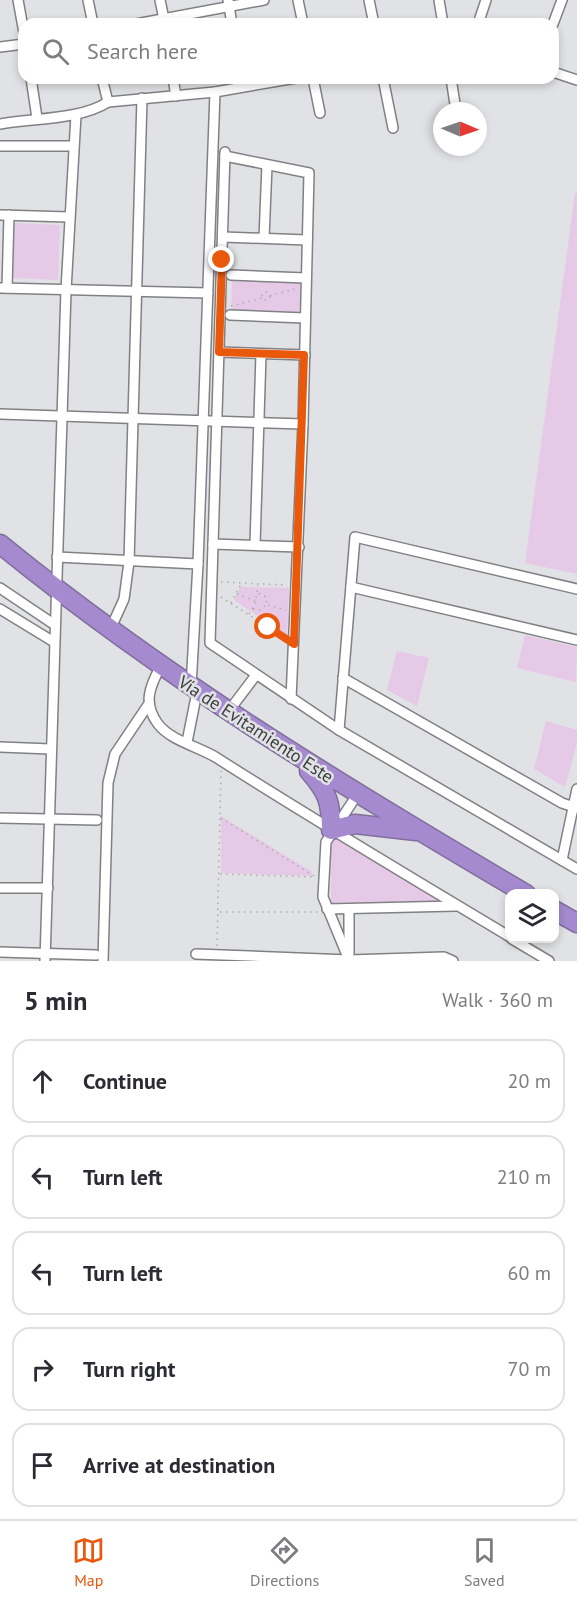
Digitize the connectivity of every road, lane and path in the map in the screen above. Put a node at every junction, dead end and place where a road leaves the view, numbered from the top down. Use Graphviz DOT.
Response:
graph roads {
  1 [pos="18,0"];
  2 [pos="88,0"];
  3 [pos="160,0"];
  4 [pos="264,0"];
  5 [pos="298,0"];
  6 [pos="369,0"];
  7 [pos="439,0"];
  8 [pos="486,0"];
  9 [pos="562,0"];
  10 [pos="228,3"];
  11 [pos="21,18"];
  12 [pos="92,18"];
  13 [pos="163,18"];
  14 [pos="175,18"];
  15 [pos="231,18"];
  16 [pos="302,18"];
  17 [pos="373,18"];
  18 [pos="442,18"];
  19 [pos="480,18"];
  20 [pos="555,18"];
  21 [pos="18,45"];
  22 [pos="0,47"];
  23 [pos="559,74"];
  24 [pos="577,80"];
  25 [pos="32,84"];
  26 [pos="104,84"];
  27 [pos="174,84"];
  28 [pos="236,84"];
  29 [pos="314,84"];
  30 [pos="384,84"];
  31 [pos="452,84"];
  32 [pos="215,92"];
  33 [pos="176,96"];
  34 [pos="142,98"];
  35 [pos="108,102"];
  36 [pos="455,102"];
  37 [pos="320,113"];
  38 [pos="76,115"];
  39 [pos="37,118"];
  40 [pos="0,124"];
  41 [pos="393,128"];
  42 [pos="0,146"];
  43 [pos="73,146"];
  44 [pos="267,165"];
  45 [pos="5,215"];
  46 [pos="69,217"];
  47 [pos="223,237"];
  48 [pos="264,238"];
  49 [pos="307,240"];
  50 [pos="231,275"];
  51 [pos="306,279"];
  52 [pos="3,288"];
  53 [pos="302,288"];
  54 [pos="66,290"];
  55 [pos="137,292"];
  56 [pos="208,293"];
  57 [pos="270,296"];
  58 [pos="262,298"];
  59 [pos="230,310"];
  60 [pos="305,318"];
  61 [pos="219,352"];
  62 [pos="261,354"];
  63 [pos="304,355"];
  64 [pos="0,414"];
  65 [pos="62,416"];
  66 [pos="133,418"];
  67 [pos="202,420"];
  68 [pos="217,421"];
  69 [pos="258,422"];
  70 [pos="303,424"];
  71 [pos="0,544"];
  72 [pos="213,544"];
  73 [pos="255,545"];
  74 [pos="299,546"];
  75 [pos="57,557"];
  76 [pos="129,562"];
  77 [pos="198,564"];
  78 [pos="220,582"];
  79 [pos="241,583"];
  80 [pos="258,584"];
  81 [pos="297,585"];
  82 [pos="0,588"];
  83 [pos="351,588"];
  84 [pos="56,589"];
  85 [pos="577,589"];
  86 [pos="258,593"];
  87 [pos="236,594"];
  88 [pos="220,596"];
  89 [pos="256,601"];
  90 [pos="231,603"];
  91 [pos="267,604"];
  92 [pos="0,609"];
  93 [pos="253,609"];
  94 [pos="289,611"];
  95 [pos="249,615"];
  96 [pos="55,625"];
  97 [pos="110,630"];
  98 [pos="577,640"];
  99 [pos="54,642"];
  100 [pos="294,644"];
  101 [pos="161,666"];
  102 [pos="256,675"];
  103 [pos="343,678"];
  104 [pos="194,689"];
  105 [pos="291,699"];
  106 [pos="148,705"];
  107 [pos="228,712"];
  108 [pos="339,730"];
  109 [pos="187,742"];
  110 [pos="0,747"];
  111 [pos="51,749"];
  112 [pos="296,756"];
  113 [pos="221,760"];
  114 [pos="577,789"];
  115 [pos="357,795"];
  116 [pos="575,808"];
  117 [pos="0,818"];
  118 [pos="50,818"];
  119 [pos="220,818"];
  120 [pos="97,820"];
  121 [pos="332,830"];
  122 [pos="420,831"];
  123 [pos="562,860"];
  124 [pos="576,867"];
  125 [pos="220,874"];
  126 [pos="0,888"];
  127 [pos="48,888"];
  128 [pos="518,889"];
  129 [pos="459,906"];
  130 [pos="327,909"];
  131 [pos="349,909"];
  132 [pos="220,912"];
  133 [pos="559,912"];
  134 [pos="577,923"];
  135 [pos="505,934"];
  136 [pos="519,943"];
  137 [pos="0,952"];
  138 [pos="196,954"];
  139 [pos="45,958"];
  140 [pos="100,958"];
  141 [pos="221,958"];
  142 [pos="349,960"];
  143 [pos="546,960"];
  144 [pos="453,961"];
  1 -- 11 [label="street"];
  2 -- 12 [label="street"];
  3 -- 13 [label="street"];
  4 -- 10 [label="street"];
  5 -- 16 [label="street"];
  6 -- 17 [label="street"];
  7 -- 18 [label="street"];
  8 -- 19 [label="street"];
  9 -- 20 [label="street"];
  10 -- 14 [label="street"];
  10 -- 15 [label="street"];
  21 -- 22 [label="street"];
  23 -- 24 [label="street"];
  25 -- 39 [label="street"];
  26 -- 35 [label="street"];
  27 -- 33 [label="street"];
  28 -- 32 [label="street"];
  29 -- 37 [label="street"];
  30 -- 41 [label="street"];
  31 -- 36 [label="street"];
  32 -- 33 [label="street"];
  32 -- 56 [label="street"];
  33 -- 34 [label="street"];
  34 -- 35 [label="street"];
  34 -- 55 [label="street"];
  35 -- 38 [label="street"];
  38 -- 39 [label="street"];
  38 -- 43 [label="street"];
  39 -- 40 [label="street"];
  42 -- 43 [label="street"];
  43 -- 46 [label="street"];
  44 -- 47 [label="street"];
  44 -- 48 [label="street"];
  44 -- 49 [label="street"];
  45 -- 46 [label="street"];
  45 -- 52 [label="street"];
  46 -- 54 [label="street"];
  47 -- 48 [label="street"];
  47 -- 61 [label="street"];
  48 -- 49 [label="street"];
  49 -- 51 [label="street"];
  50 -- 51 [label="street"];
  51 -- 60 [label="street"];
  52 -- 54 [label="street"];
  53 -- 57 [label="path"];
  54 -- 55 [label="street"];
  54 -- 65 [label="street"];
  55 -- 56 [label="street"];
  55 -- 66 [label="street"];
  56 -- 67 [label="street"];
  57 -- 58 [label="path"];
  57 -- 58 [label="path"];
  58 -- 59 [label="path"];
  59 -- 60 [label="street"];
  60 -- 63 [label="street"];
  61 -- 62 [label="street"];
  61 -- 68 [label="street"];
  62 -- 63 [label="street"];
  62 -- 69 [label="street"];
  63 -- 70 [label="street"];
  64 -- 65 [label="street"];
  65 -- 66 [label="street"];
  65 -- 75 [label="street"];
  66 -- 67 [label="street"];
  66 -- 76 [label="street"];
  67 -- 68 [label="street"];
  67 -- 77 [label="street"];
  68 -- 69 [label="street"];
  68 -- 72 [label="street"];
  69 -- 70 [label="street"];
  69 -- 73 [label="street"];
  70 -- 74 [label="street"];
  71 -- 84 [label="highway, Vía de Evitamiento Este"];
  72 -- 73 [label="street"];
  72 -- 102 [label="street"];
  73 -- 74 [label="street"];
  74 -- 81 [label="street"];
  75 -- 76 [label="street"];
  75 -- 84 [label="street"];
  76 -- 77 [label="street"];
  76 -- 97 [label="street"];
  77 -- 104 [label="street"];
  78 -- 79 [label="path"];
  79 -- 80 [label="path"];
  79 -- 87 [label="path"];
  80 -- 81 [label="path"];
  80 -- 86 [label="path"];
  81 -- 100 [label="street"];
  82 -- 96 [label="street"];
  83 -- 85 [label="street"];
  83 -- 98 [label="street"];
  83 -- 103 [label="street"];
  84 -- 96 [label="street"];
  84 -- 97 [label="highway, Vía de Evitamiento Este"];
  86 -- 89 [label="path"];
  86 -- 91 [label="path"];
  87 -- 89 [label="path"];
  87 -- 90 [label="path"];
  88 -- 90 [label="path"];
  89 -- 93 [label="path"];
  90 -- 95 [label="path"];
  91 -- 93 [label="path"];
  91 -- 94 [label="path"];
  92 -- 99 [label="street"];
  93 -- 95 [label="path"];
  95 -- 100 [label="path"];
  96 -- 99 [label="street"];
  97 -- 101 [label="highway, Vía de Evitamiento Este"];
  99 -- 111 [label="street"];
  100 -- 105 [label="street"];
  101 -- 104 [label="highway, Vía de Evitamiento Este"];
  101 -- 106 [label="street"];
  102 -- 105 [label="street"];
  102 -- 107 [label="street"];
  103 -- 108 [label="street"];
  103 -- 116 [label="street"];
  104 -- 107 [label="highway, Vía de Evitamiento Este"];
  104 -- 109 [label="street"];
  105 -- 108 [label="street"];
  106 -- 109 [label="street"];
  106 -- 140 [label="street"];
  107 -- 112 [label="highway, Vía de Evitamiento Este"];
  108 -- 123 [label="street"];
  109 -- 113 [label="street"];
  110 -- 111 [label="street"];
  111 -- 118 [label="street"];
  112 -- 115 [label="highway, Vía de Evitamiento Este"];
  112 -- 121 [label="highway"];
  113 -- 119 [label="path"];
  113 -- 121 [label="street"];
  114 -- 116 [label="street"];
  115 -- 121 [label="street"];
  115 -- 122 [label="highway, Vía de Evitamiento Este"];
  116 -- 123 [label="street"];
  117 -- 118 [label="street"];
  118 -- 120 [label="street"];
  118 -- 127 [label="street"];
  119 -- 125 [label="path"];
  119 -- 125 [label="path"];
  121 -- 122 [label="highway"];
  121 -- 129 [label="street"];
  121 -- 130 [label="street"];
  122 -- 128 [label="highway, Vía de Evitamiento Este"];
  123 -- 124 [label="street"];
  125 -- 132 [label="path"];
  126 -- 127 [label="street"];
  127 -- 139 [label="street"];
  129 -- 131 [label="street"];
  129 -- 135 [label="street"];
  130 -- 131 [label="street"];
  130 -- 132 [label="path"];
  130 -- 142 [label="street"];
  131 -- 142 [label="street"];
  132 -- 141 [label="path"];
  133 -- 134 [label="highway"];
  136 -- 143 [label="street"];
  137 -- 139 [label="street"];
  138 -- 141 [label="street"];
  139 -- 140 [label="street"];
  141 -- 142 [label="street"];
  142 -- 144 [label="street"];
}
